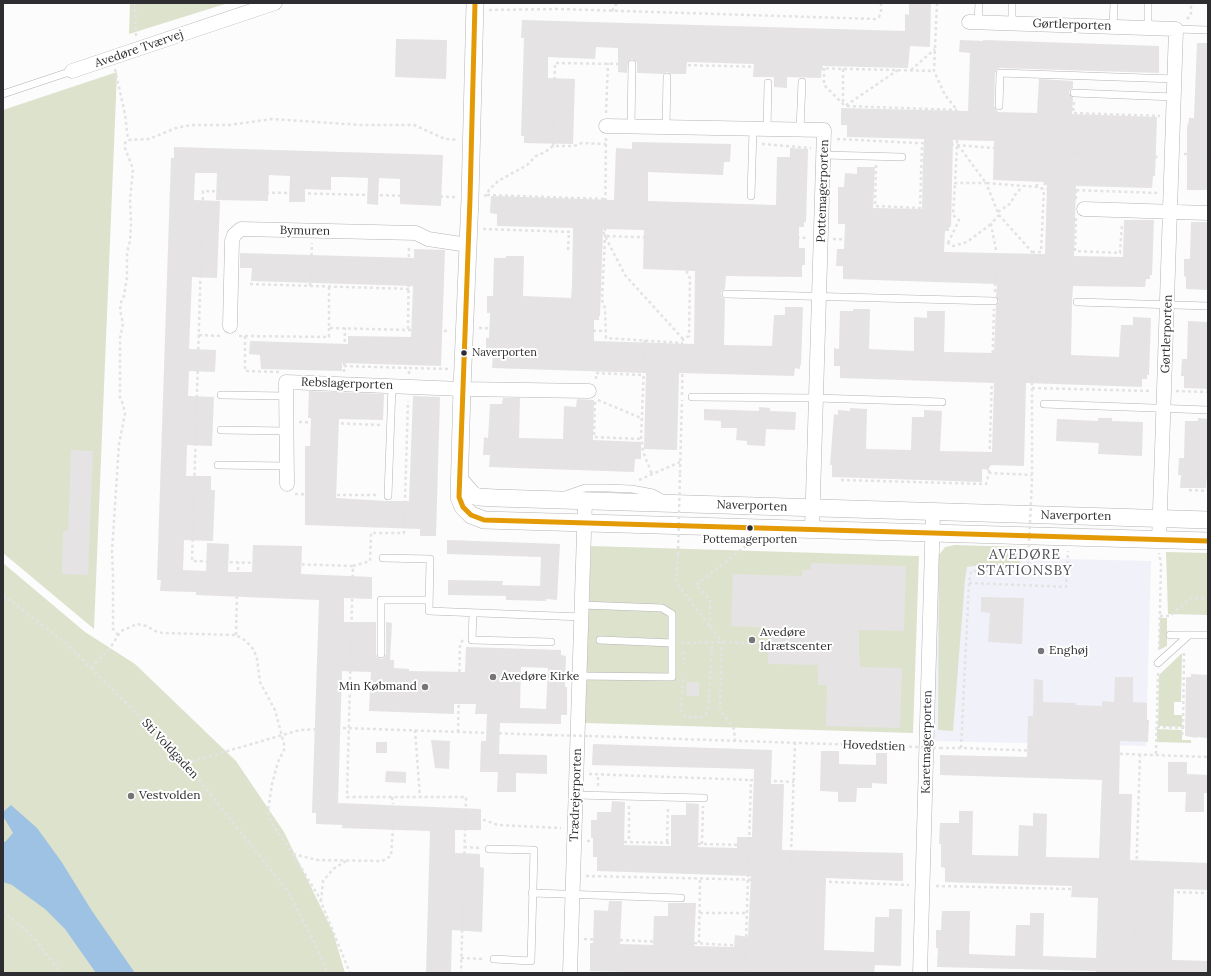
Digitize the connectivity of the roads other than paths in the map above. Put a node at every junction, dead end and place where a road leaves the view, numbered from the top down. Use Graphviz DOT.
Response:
graph roads {
  1 [pos="275,3"];
  2 [pos="979,3"];
  3 [pos="1012,3"];
  4 [pos="1114,3"];
  5 [pos="1148,3"];
  6 [pos="475,6"];
  7 [pos="974,22"];
  8 [pos="1012,23"];
  9 [pos="1113,27"];
  10 [pos="1148,28"];
  11 [pos="1176,29"];
  12 [pos="1208,30"];
  13 [pos="632,64"];
  14 [pos="72,71"];
  15 [pos="667,76"];
  16 [pos="1175,79"];
  17 [pos="802,82"];
  18 [pos="768,83"];
  19 [pos="1074,93"];
  20 [pos="3,94"];
  21 [pos="1174,98"];
  22 [pos="999,106"];
  23 [pos="606,126"];
  24 [pos="631,126"];
  25 [pos="666,127"];
  26 [pos="760,129"];
  27 [pos="800,130"];
  28 [pos="824,157"];
  29 [pos="902,157"];
  30 [pos="751,196"];
  31 [pos="1079,209"];
  32 [pos="1170,212"];
  33 [pos="1208,213"];
  34 [pos="469,237"];
  35 [pos="726,294"];
  36 [pos="819,297"];
  37 [pos="994,301"];
  38 [pos="1077,302"];
  39 [pos="1168,304"];
  40 [pos="1208,306"];
  41 [pos="230,333"];
  42 [pos="392,386"];
  43 [pos="462,389"];
  44 [pos="592,394"];
  45 [pos="221,395"];
  46 [pos="286,396"];
  47 [pos="692,397"];
  48 [pos="816,398"];
  49 [pos="942,402"];
  50 [pos="1044,404"];
  51 [pos="1164,408"];
  52 [pos="1208,410"];
  53 [pos="286,426"];
  54 [pos="221,430"];
  55 [pos="218,465"];
  56 [pos="286,466"];
  57 [pos="459,479"];
  58 [pos="287,484"];
  59 [pos="388,496"];
  60 [pos="552,500"];
  61 [pos="585,501"];
  62 [pos="672,504"];
  63 [pos="813,508"];
  64 [pos="933,512"];
  65 [pos="1160,518"];
  66 [pos="1208,520"];
  67 [pos="585,523"];
  68 [pos="812,530"];
  69 [pos="933,533"];
  70 [pos="1159,540"];
  71 [pos="1208,541"];
  72 [pos="383,558"];
  73 [pos="429,600"];
  74 [pos="582,611"];
  75 [pos="473,613"];
  76 [pos="1170,635"];
  77 [pos="1208,636"];
  78 [pos="1187,637"];
  79 [pos="600,640"];
  80 [pos="551,642"];
  81 [pos="672,643"];
  82 [pos="381,654"];
  83 [pos="1158,663"];
  84 [pos="580,676"];
  85 [pos="576,795"];
  86 [pos="704,798"];
  87 [pos="489,849"];
  88 [pos="532,893"];
  89 [pos="572,893"];
  90 [pos="682,898"];
  91 [pos="494,959"];
  92 [pos="570,973"];
  93 [pos="920,973"];
  1 -- 14 [label="street, Avedøre Tværvej"];
  2 -- 7 [label="lane"];
  3 -- 8 [label="lane"];
  4 -- 9 [label="lane"];
  5 -- 10 [label="lane"];
  6 -- 34 [label="street"];
  7 -- 8 [label="street, Gørtlerporten"];
  8 -- 9 [label="street, Gørtlerporten"];
  9 -- 10 [label="street, Gørtlerporten"];
  10 -- 11 [label="street, Gørtlerporten"];
  11 -- 12 [label="lane, Gørtlerporten"];
  11 -- 16 [label="street, Gørtlerporten"];
  13 -- 24 [label="lane"];
  14 -- 20 [label="lane, Avedøre Tværvej"];
  15 -- 25 [label="lane"];
  16 -- 21 [label="street, Gørtlerporten"];
  16 -- 22 [label="lane"];
  17 -- 27 [label="lane"];
  18 -- 26 [label="lane"];
  19 -- 21 [label="lane"];
  21 -- 32 [label="street, Gørtlerporten"];
  23 -- 24 [label="street, Pottemagerporten"];
  24 -- 25 [label="street, Pottemagerporten"];
  25 -- 26 [label="street, Pottemagerporten"];
  26 -- 27 [label="street, Pottemagerporten"];
  26 -- 30 [label="lane"];
  27 -- 28 [label="street, Pottemagerporten"];
  28 -- 29 [label="lane"];
  28 -- 36 [label="street, Pottemagerporten"];
  31 -- 32 [label="street"];
  32 -- 33 [label="street"];
  32 -- 39 [label="street, Gørtlerporten"];
  34 -- 41 [label="street, Bymuren"];
  34 -- 43 [label="street"];
  35 -- 36 [label="lane"];
  36 -- 37 [label="lane"];
  36 -- 48 [label="street, Pottemagerporten"];
  38 -- 39 [label="lane"];
  39 -- 40 [label="lane"];
  39 -- 51 [label="street, Gørtlerporten"];
  42 -- 43 [label="street, Rebslagerporten"];
  42 -- 46 [label="street, Rebslagerporten"];
  42 -- 59 [label="lane"];
  43 -- 44 [label="street, Rebslagerporten"];
  43 -- 57 [label="street"];
  45 -- 46 [label="lane"];
  46 -- 53 [label="street, Rebslagerporten"];
  47 -- 48 [label="lane"];
  48 -- 49 [label="lane"];
  48 -- 63 [label="street, Pottemagerporten"];
  50 -- 51 [label="lane"];
  51 -- 52 [label="lane"];
  51 -- 65 [label="street, Gørtlerporten"];
  53 -- 54 [label="lane"];
  53 -- 56 [label="street, Rebslagerporten"];
  55 -- 56 [label="lane"];
  56 -- 58 [label="street, Rebslagerporten"];
  57 -- 60 [label="street, Naverporten"];
  57 -- 67 [label="street, Naverporten"];
  60 -- 61 [label="street, Naverporten"];
  60 -- 62 [label="lane"];
  61 -- 62 [label="street, Naverporten"];
  61 -- 67 [label="street, Trædrejerporten"];
  62 -- 63 [label="street, Naverporten"];
  63 -- 64 [label="street, Naverporten"];
  63 -- 68 [label="street, Pottemagerporten"];
  64 -- 65 [label="street, Naverporten"];
  64 -- 69 [label="street, Karetmagerporten"];
  65 -- 66 [label="street, Naverporten"];
  65 -- 70 [label="street, Gørtlerporten"];
  67 -- 68 [label="street, Naverporten"];
  67 -- 74 [label="street, Trædrejerporten"];
  68 -- 69 [label="street, Naverporten"];
  69 -- 70 [label="street, Naverporten"];
  69 -- 93 [label="street, Karetmagerporten"];
  70 -- 71 [label="street, Naverporten"];
  72 -- 73 [label="lane"];
  73 -- 75 [label="lane"];
  73 -- 82 [label="lane"];
  74 -- 75 [label="lane"];
  74 -- 81 [label="lane"];
  74 -- 84 [label="street, Trædrejerporten"];
  75 -- 80 [label="lane"];
  76 -- 78 [label="lane"];
  77 -- 78 [label="lane"];
  78 -- 83 [label="lane"];
  79 -- 81 [label="lane"];
  81 -- 84 [label="lane"];
  84 -- 85 [label="street, Trædrejerporten"];
  85 -- 86 [label="lane"];
  85 -- 89 [label="street, Trædrejerporten"];
  87 -- 88 [label="lane"];
  88 -- 89 [label="lane"];
  88 -- 91 [label="lane"];
  89 -- 90 [label="lane"];
  89 -- 92 [label="street, Trædrejerporten"];
}
